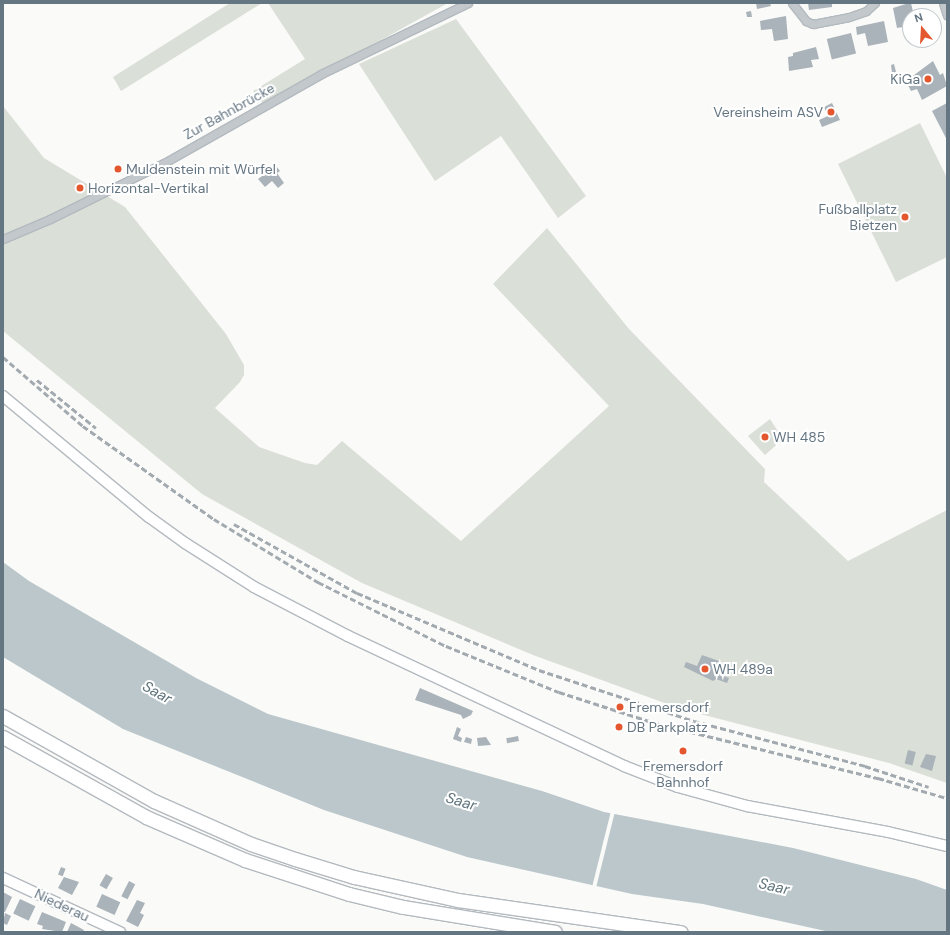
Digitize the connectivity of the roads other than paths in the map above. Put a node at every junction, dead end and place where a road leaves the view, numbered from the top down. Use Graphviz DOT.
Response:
graph roads {
  1 [pos="468,3"];
  2 [pos="792,3"];
  3 [pos="875,3"];
  4 [pos="943,3"];
  5 [pos="947,15"];
  6 [pos="3,239"];
  7 [pos="3,396"];
  8 [pos="3,716"];
  9 [pos="3,737"];
  10 [pos="947,846"];
  11 [pos="3,878"];
  12 [pos="120,932"];
  13 [pos="555,932"];
  14 [pos="682,932"];
  1 -- 6 [label="street, Zur Bahnbrücke"];
  2 -- 3 [label="street"];
  4 -- 5 [label="street"];
  7 -- 10 [label="main road"];
  8 -- 14 [label="highway"];
  9 -- 13 [label="highway"];
  11 -- 12 [label="main road, Niederau"];
}
